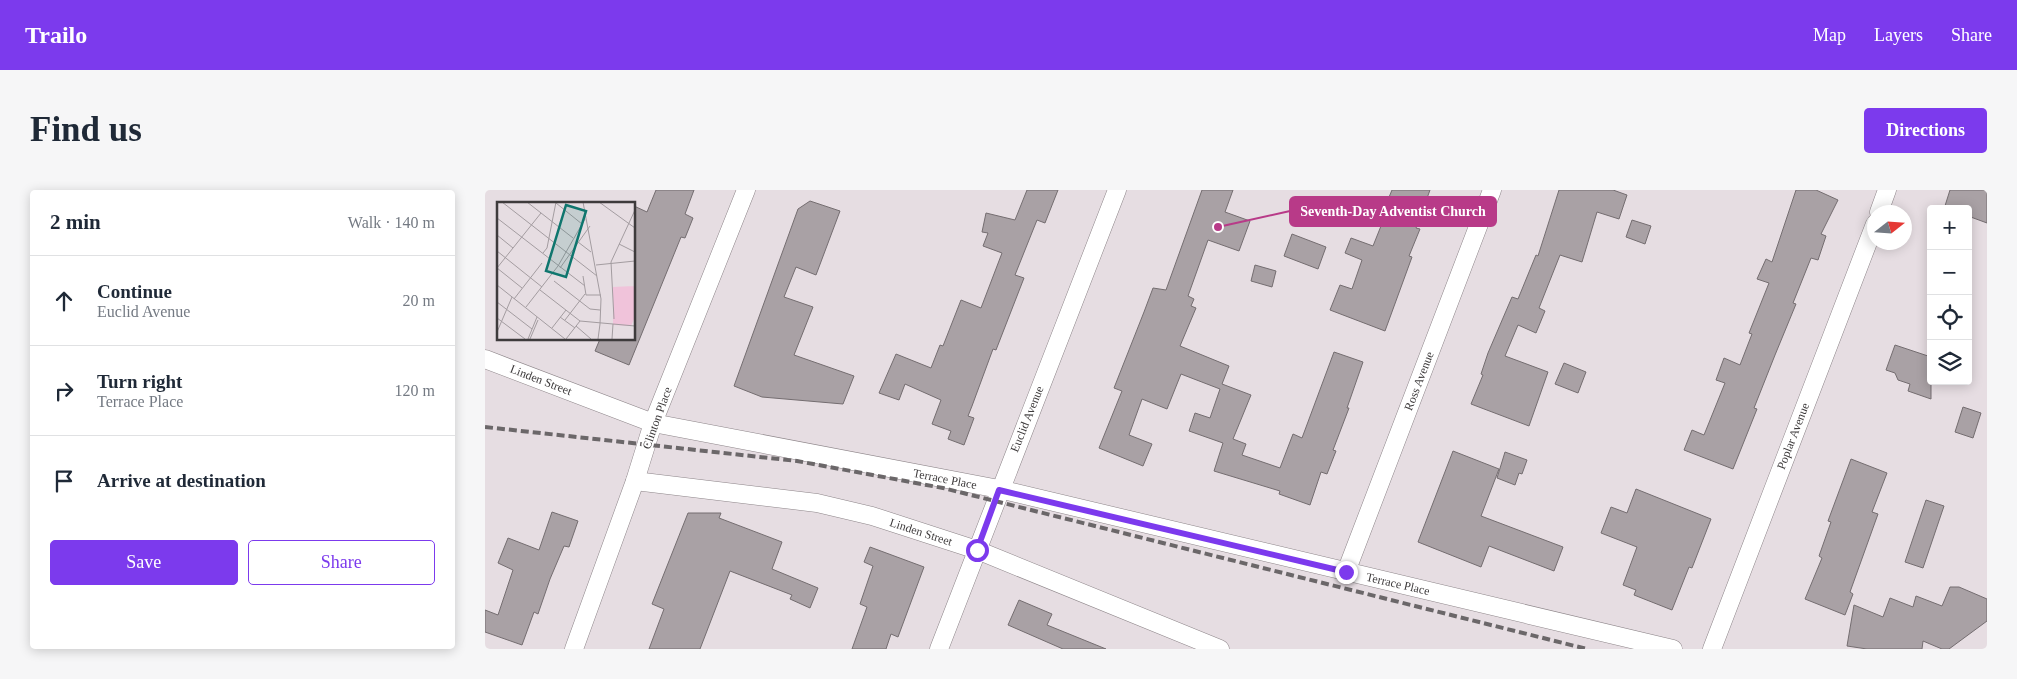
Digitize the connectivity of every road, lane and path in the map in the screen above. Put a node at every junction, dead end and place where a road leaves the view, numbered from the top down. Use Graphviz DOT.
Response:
graph roads {
  1 [pos="746,190"];
  2 [pos="1117,190"];
  3 [pos="1492,190"];
  4 [pos="1887,190"];
  5 [pos="1882,205"];
  6 [pos="1867,245"];
  7 [pos="485,359"];
  8 [pos="653,423"];
  9 [pos="635,481"];
  10 [pos="999,490"];
  11 [pos="977,550"];
  12 [pos="1346,572"];
  13 [pos="574,649"];
  14 [pos="939,649"];
  15 [pos="1220,649"];
  16 [pos="1673,649"];
  17 [pos="1712,649"];
  1 -- 8 [label="street, Clinton Place"];
  2 -- 10 [label="street, Euclid Avenue"];
  3 -- 12 [label="street, Ross Avenue"];
  4 -- 5 [label="street"];
  6 -- 17 [label="street, Poplar Avenue"];
  7 -- 8 [label="street, Linden Street"];
  8 -- 9 [label="street, Clinton Place"];
  8 -- 10 [label="street, Terrace Place"];
  9 -- 11 [label="street, Linden Street"];
  9 -- 13 [label="street, Clinton Place"];
  10 -- 11 [label="street, Euclid Avenue"];
  10 -- 12 [label="street, Terrace Place"];
  11 -- 14 [label="street, Euclid Avenue"];
  11 -- 15 [label="street, Linden Street"];
  12 -- 16 [label="street, Terrace Place"];
}
